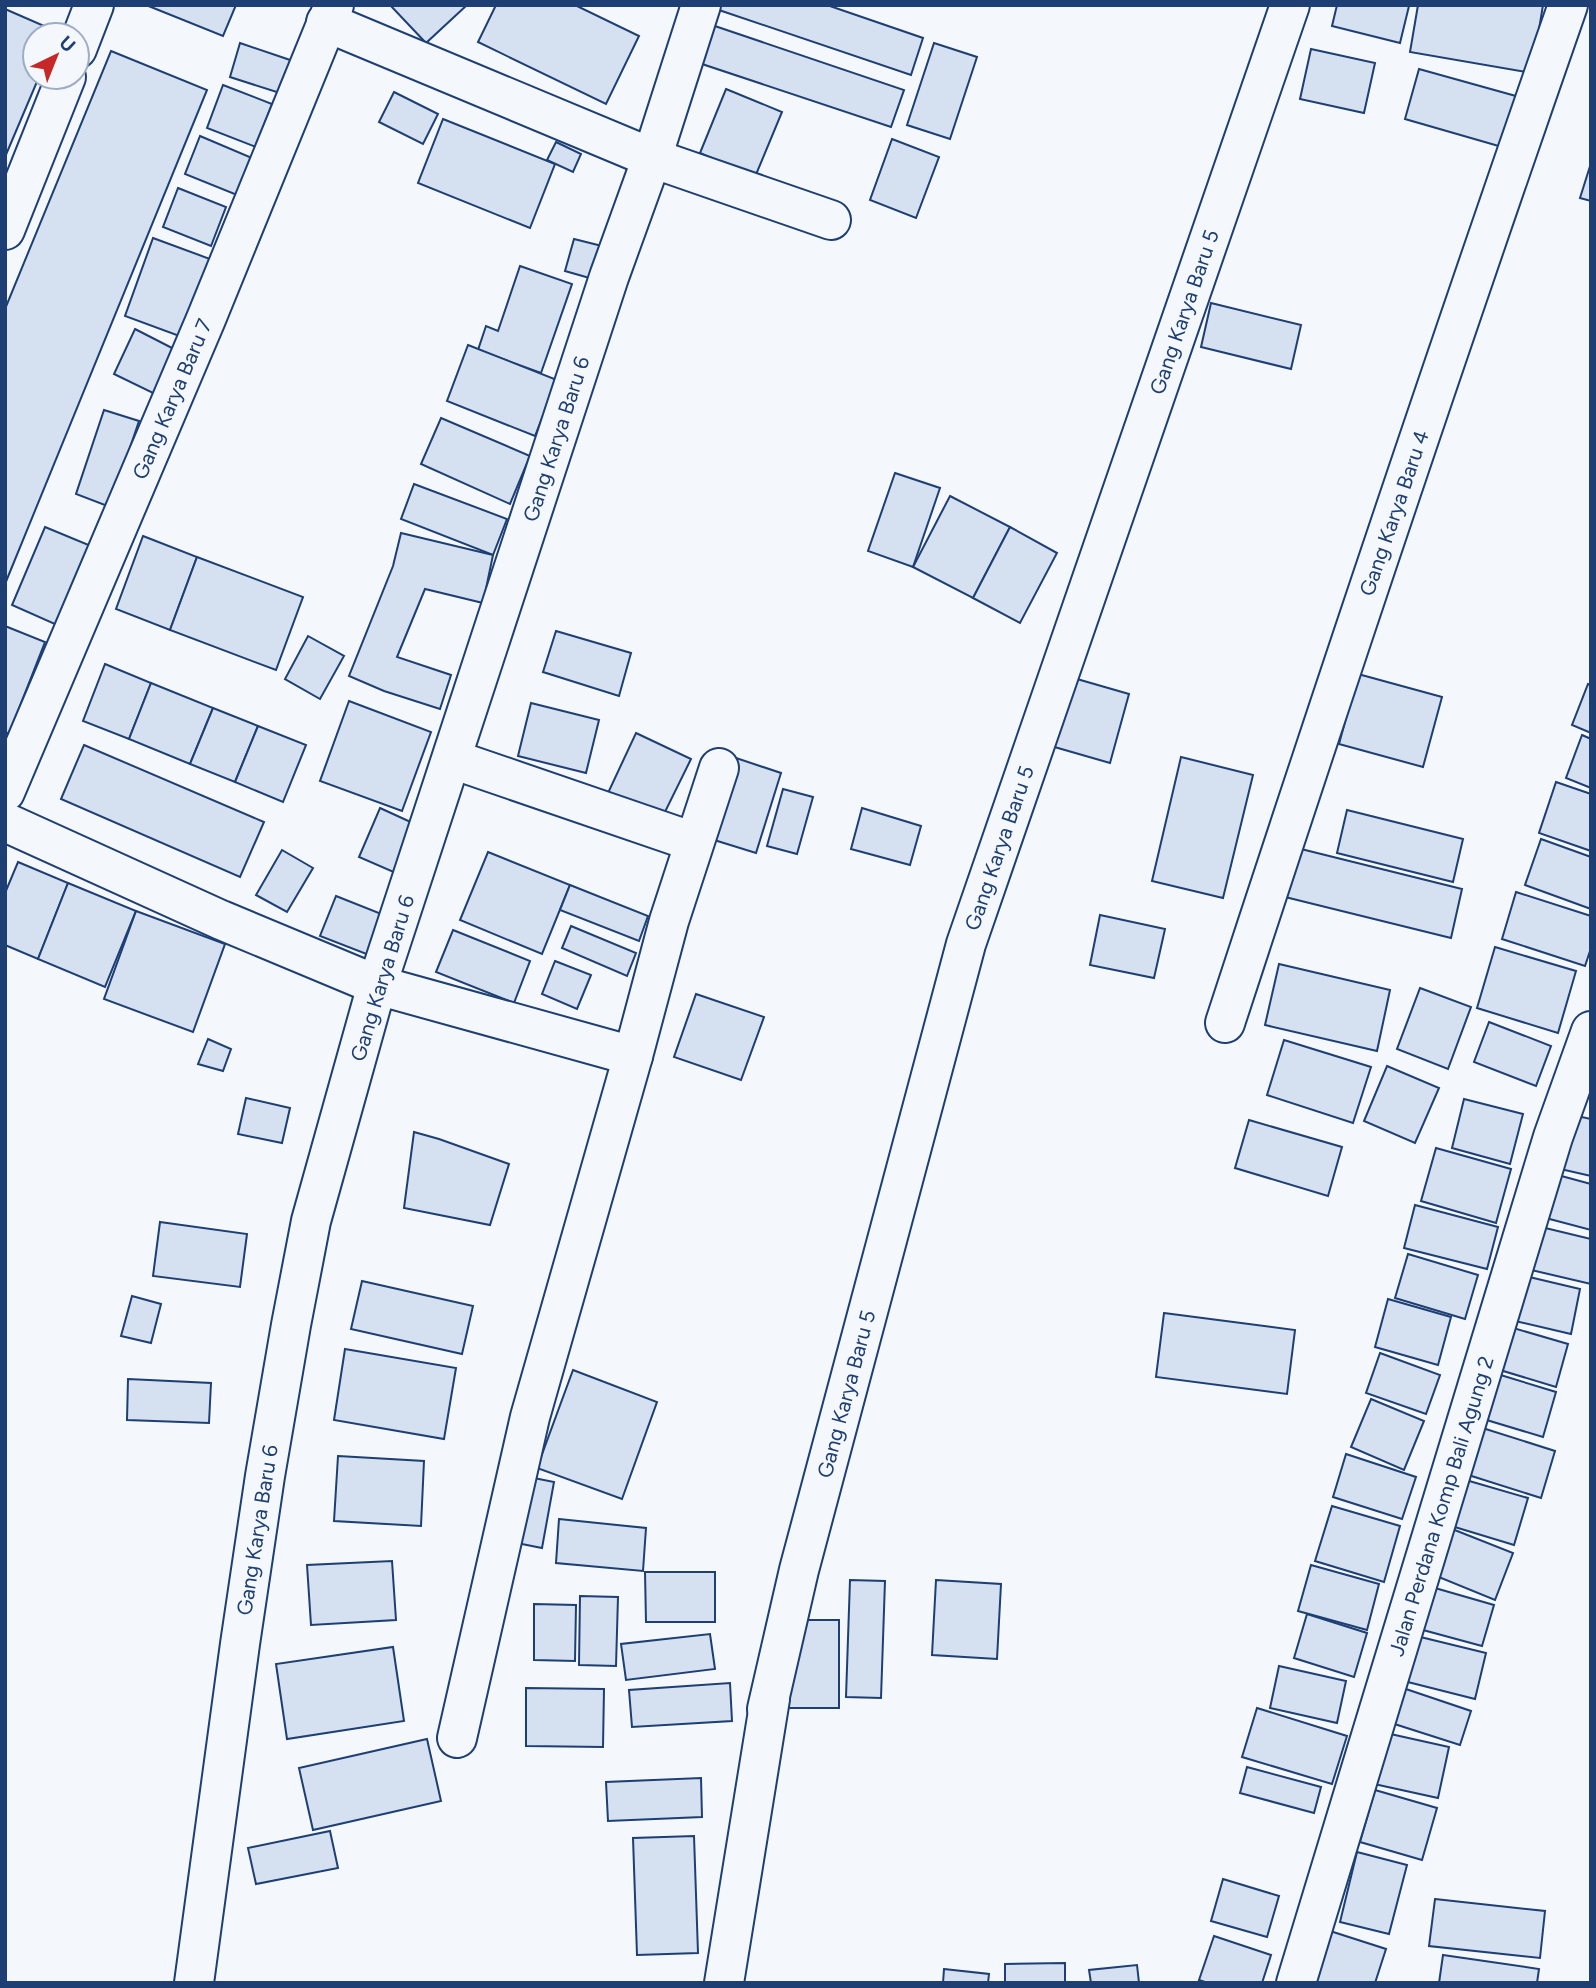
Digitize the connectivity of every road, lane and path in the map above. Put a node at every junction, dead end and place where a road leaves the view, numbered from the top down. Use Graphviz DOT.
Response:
graph roads {
  1 [pos="701,5"];
  2 [pos="1290,5"];
  3 [pos="1568,5"];
  4 [pos="330,14"];
  5 [pos="60,91"];
  6 [pos="652,158"];
  7 [pos="831,220"];
  8 [pos="5,230"];
  9 [pos="452,759"];
  10 [pos="719,768"];
  11 [pos="5,792"];
  12 [pos="5,822"];
  13 [pos="694,842"];
  14 [pos="377,985"];
  15 [pos="1225,1023"];
  16 [pos="1591,1031"];
  17 [pos="634,1056"];
  18 [pos="457,1738"];
  19 [pos="194,1983"];
  20 [pos="724,1983"];
  21 [pos="1296,1983"];
  1 -- 6 [label="street, Gang Karya Baru 6"];
  2 -- 20 [label="street, Gang Karya Baru 5"];
  3 -- 15 [label="street, Gang Karya Baru 4"];
  4 -- 6 [label="street"];
  4 -- 11 [label="street, Gang Karya Baru 7"];
  5 -- 8 [label="street"];
  6 -- 7 [label="street"];
  6 -- 9 [label="street, Gang Karya Baru 6"];
  9 -- 13 [label="street"];
  9 -- 14 [label="street, Gang Karya Baru 6"];
  10 -- 13 [label="street"];
  12 -- 14 [label="street"];
  13 -- 17 [label="street"];
  14 -- 17 [label="street"];
  14 -- 19 [label="street, Gang Karya Baru 6"];
  16 -- 21 [label="street, Jalan Perdana Komp Bali Agung 2"];
  17 -- 18 [label="street"];
}
